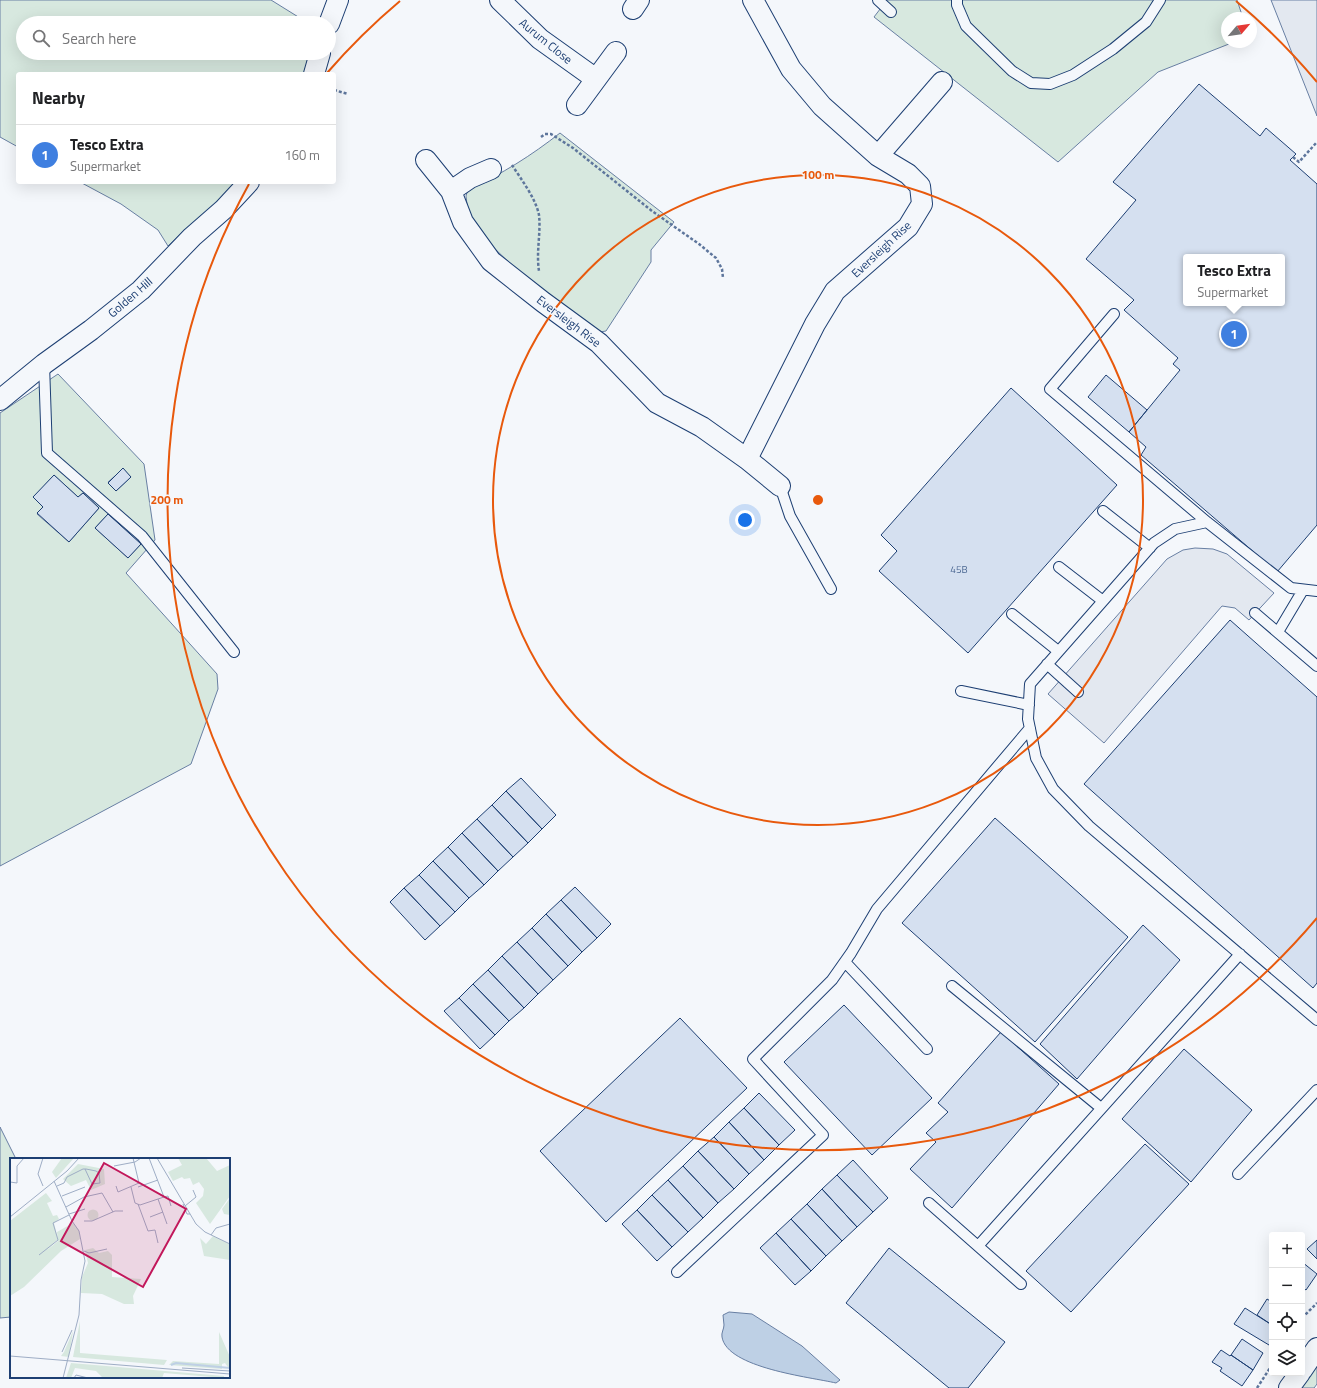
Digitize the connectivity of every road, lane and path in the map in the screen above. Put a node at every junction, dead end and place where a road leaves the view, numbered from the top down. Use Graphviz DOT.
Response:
graph roads {
  1 [pos="338,0"];
  2 [pos="500,0"];
  3 [pos="753,0"];
  4 [pos="878,0"];
  5 [pos="957,0"];
  6 [pos="1160,0"];
  7 [pos="891,12"];
  8 [pos="332,16"];
  9 [pos="616,52"];
  10 [pos="318,60"];
  11 [pos="315,72"];
  12 [pos="596,80"];
  13 [pos="942,82"];
  14 [pos="336,91"];
  15 [pos="348,94"];
  16 [pos="577,105"];
  17 [pos="541,137"];
  18 [pos="1317,142"];
  19 [pos="878,156"];
  20 [pos="1293,157"];
  21 [pos="426,160"];
  22 [pos="499,164"];
  23 [pos="247,184"];
  24 [pos="451,191"];
  25 [pos="539,271"];
  26 [pos="723,278"];
  27 [pos="1114,314"];
  28 [pos="44,364"];
  29 [pos="0,400"];
  30 [pos="747,459"];
  31 [pos="780,486"];
  32 [pos="1103,511"];
  33 [pos="1207,522"];
  34 [pos="1150,548"];
  35 [pos="1059,567"];
  36 [pos="831,589"];
  37 [pos="1303,590"];
  38 [pos="1317,591"];
  39 [pos="1103,600"];
  40 [pos="1255,613"];
  41 [pos="1012,614"];
  42 [pos="1278,632"];
  43 [pos="1058,651"];
  44 [pos="234,652"];
  45 [pos="1047,664"];
  46 [pos="1317,666"];
  47 [pos="961,690"];
  48 [pos="1078,692"];
  49 [pos="1029,706"];
  50 [pos="1030,728"];
  51 [pos="1240,954"];
  52 [pos="844,962"];
  53 [pos="952,986"];
  54 [pos="1317,1020"];
  55 [pos="927,1049"];
  56 [pos="1317,1090"];
  57 [pos="1101,1108"];
  58 [pos="1238,1174"];
  59 [pos="929,1203"];
  60 [pos="978,1246"];
  61 [pos="677,1272"];
  62 [pos="1021,1284"];
  63 [pos="1317,1303"];
  64 [pos="1305,1315"];
  65 [pos="1317,1348"];
  66 [pos="1305,1366"];
  67 [pos="1269,1369"];
  68 [pos="1298,1376"];
  69 [pos="1257,1388"];
  70 [pos="1289,1388"];
  1 -- 8 [label="street"];
  2 -- 12 [label="street, Aurum Close"];
  3 -- 19 [label="street, Eversleigh Rise"];
  4 -- 7 [label="lane"];
  5 -- 6 [label="lane"];
  9 -- 12 [label="street"];
  10 -- 11 [label="street"];
  12 -- 16 [label="street"];
  13 -- 19 [label="street"];
  14 -- 15 [label="path"];
  17 -- 26 [label="path"];
  18 -- 20 [label="path"];
  19 -- 30 [label="street, Eversleigh Rise"];
  21 -- 24 [label="street, Eversleigh Rise"];
  22 -- 24 [label="street"];
  22 -- 25 [label="path"];
  23 -- 28 [label="street, Golden Hill"];
  24 -- 30 [label="street, Eversleigh Rise"];
  27 -- 33 [label="lane"];
  28 -- 29 [label="street, Golden Hill"];
  28 -- 44 [label="lane"];
  30 -- 31 [label="street, Eversleigh Rise"];
  31 -- 36 [label="lane"];
  32 -- 34 [label="lane"];
  33 -- 34 [label="lane"];
  33 -- 37 [label="lane"];
  34 -- 39 [label="lane"];
  35 -- 39 [label="lane"];
  37 -- 38 [label="lane"];
  37 -- 42 [label="lane"];
  39 -- 43 [label="lane"];
  40 -- 42 [label="lane"];
  41 -- 43 [label="lane"];
  42 -- 46 [label="lane"];
  43 -- 45 [label="lane"];
  45 -- 48 [label="lane"];
  45 -- 49 [label="lane"];
  47 -- 49 [label="lane"];
  49 -- 50 [label="lane"];
  50 -- 51 [label="lane"];
  50 -- 52 [label="lane"];
  51 -- 54 [label="lane"];
  51 -- 57 [label="lane"];
  52 -- 55 [label="lane"];
  52 -- 61 [label="lane"];
  53 -- 57 [label="lane"];
  56 -- 58 [label="lane"];
  57 -- 60 [label="lane"];
  59 -- 60 [label="lane"];
  60 -- 62 [label="lane"];
  63 -- 64 [label="path"];
  65 -- 66 [label="street"];
  67 -- 69 [label="path"];
  68 -- 70 [label="street"];
}
